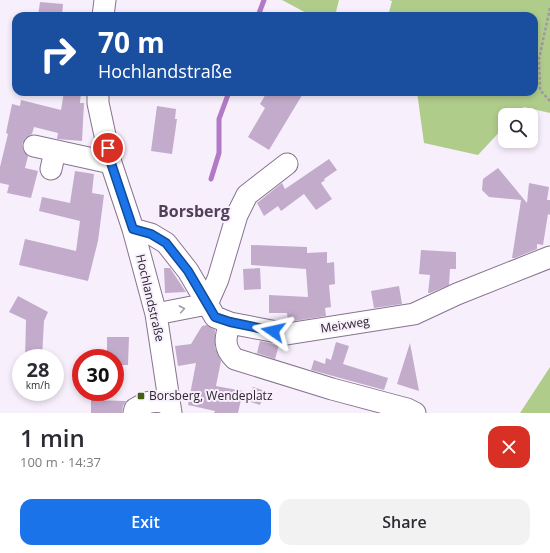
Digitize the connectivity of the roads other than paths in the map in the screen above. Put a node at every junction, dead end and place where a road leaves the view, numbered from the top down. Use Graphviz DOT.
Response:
graph roads {
  1 [pos="105,0"];
  2 [pos="104,12"];
  3 [pos="98,96"];
  4 [pos="34,146"];
  5 [pos="111,163"];
  6 [pos="287,164"];
  7 [pos="133,229"];
  8 [pos="550,257"];
  9 [pos="207,304"];
  10 [pos="156,314"];
  11 [pos="230,322"];
  12 [pos="170,408"];
  13 [pos="134,413"];
  14 [pos="415,413"];
  1 -- 2 [label="street"];
  3 -- 5 [label="street, Hochlandstraße"];
  4 -- 5 [label="street"];
  5 -- 7 [label="street, Hochlandstraße"];
  6 -- 9 [label="street"];
  7 -- 9 [label="street, Meixweg"];
  7 -- 10 [label="street, Hochlandstraße"];
  8 -- 11 [label="street, Meixweg"];
  10 -- 9 [label="street, one-way"];
  9 -- 11 [label="street, Meixweg"];
  10 -- 12 [label="street, Hochlandstraße"];
  11 -- 14 [label="street"];
  12 -- 13 [label="street"];
}
